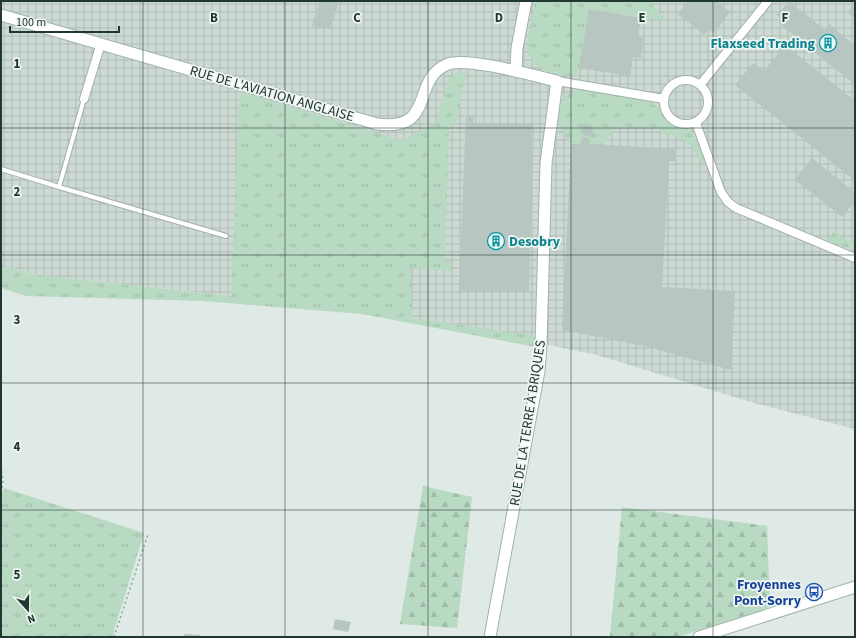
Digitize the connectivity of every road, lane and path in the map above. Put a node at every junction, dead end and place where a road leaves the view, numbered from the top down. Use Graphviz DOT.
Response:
graph roads {
  1 [pos="526,1"];
  2 [pos="768,1"];
  3 [pos="1,15"];
  4 [pos="101,43"];
  5 [pos="516,70"];
  6 [pos="557,82"];
  7 [pos="700,85"];
  8 [pos="84,99"];
  9 [pos="664,99"];
  10 [pos="696,123"];
  11 [pos="1,169"];
  12 [pos="59,187"];
  13 [pos="226,236"];
  14 [pos="855,258"];
  15 [pos="1,466"];
  16 [pos="1,492"];
  17 [pos="148,534"];
  18 [pos="855,587"];
  19 [pos="114,637"];
  20 [pos="490,637"];
  21 [pos="699,637"];
  1 -- 5 [label="main road"];
  2 -- 7 [label="street"];
  3 -- 4 [label="main road, RUE DE L'AVIATION ANGLAISE"];
  4 -- 5 [label="main road, RUE DE L'AVIATION ANGLAISE"];
  4 -- 8 [label="street"];
  5 -- 6 [label="main road"];
  6 -- 9 [label="street"];
  6 -- 20 [label="main road, RUE DE LA TERRE À BRIQUES"];
  7 -- 9 [label="street"];
  7 -- 10 [label="street"];
  8 -- 12 [label="lane"];
  9 -- 10 [label="street"];
  10 -- 14 [label="street"];
  11 -- 12 [label="lane"];
  12 -- 13 [label="lane"];
  15 -- 16 [label="path"];
  17 -- 19 [label="path"];
  18 -- 21 [label="main road"];
}
